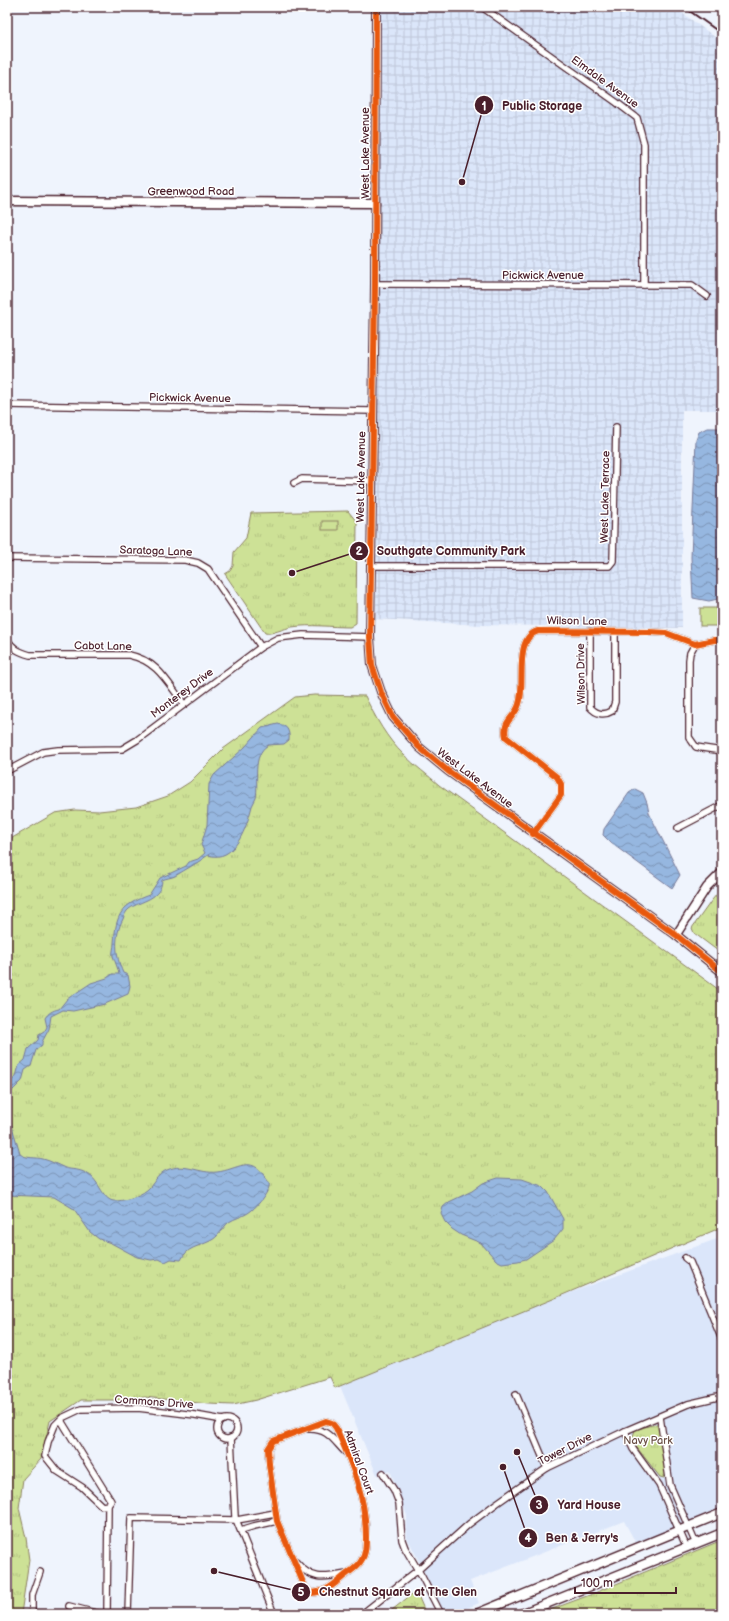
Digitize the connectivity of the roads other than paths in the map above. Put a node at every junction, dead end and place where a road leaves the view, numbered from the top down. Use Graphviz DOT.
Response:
graph roads {
  1 [pos="376,7"];
  2 [pos="482,7"];
  3 [pos="7,202"];
  4 [pos="375,203"];
  5 [pos="375,284"];
  6 [pos="644,285"];
  7 [pos="707,296"];
  8 [pos="7,405"];
  9 [pos="372,411"];
  10 [pos="616,427"];
  11 [pos="371,480"];
  12 [pos="294,483"];
  13 [pos="7,558"];
  14 [pos="370,566"];
  15 [pos="590,631"];
  16 [pos="615,632"];
  17 [pos="370,637"];
  18 [pos="7,638"];
  19 [pos="722,640"];
  20 [pos="695,644"];
  21 [pos="261,647"];
  22 [pos="184,704"];
  23 [pos="722,751"];
  24 [pos="7,771"];
  25 [pos="722,805"];
  26 [pos="678,828"];
  27 [pos="533,834"];
  28 [pos="722,872"];
  29 [pos="676,935"];
  30 [pos="722,972"];
  31 [pos="684,1258"];
  32 [pos="722,1340"];
  33 [pos="516,1394"];
  34 [pos="722,1396"];
  35 [pos="660,1417"];
  36 [pos="62,1418"];
  37 [pos="223,1420"];
  38 [pos="303,1429"];
  39 [pos="625,1431"];
  40 [pos="231,1438"];
  41 [pos="347,1454"];
  42 [pos="548,1468"];
  43 [pos="383,1473"];
  44 [pos="669,1477"];
  45 [pos="658,1484"];
  46 [pos="108,1505"];
  47 [pos="275,1513"];
  48 [pos="722,1513"];
  49 [pos="237,1520"];
  50 [pos="277,1521"];
  51 [pos="688,1527"];
  52 [pos="241,1530"];
  53 [pos="679,1530"];
  54 [pos="722,1533"];
  55 [pos="696,1544"];
  56 [pos="687,1548"];
  57 [pos="293,1559"];
  58 [pos="418,1570"];
  59 [pos="40,1572"];
  60 [pos="347,1574"];
  61 [pos="69,1606"];
  62 [pos="32,1614"];
  63 [pos="100,1614"];
  64 [pos="107,1614"];
  65 [pos="128,1614"];
  66 [pos="275,1614"];
  67 [pos="362,1614"];
  68 [pos="441,1614"];
  69 [pos="476,1614"];
  70 [pos="520,1614"];
  1 -- 4 [label="street, West Lake Avenue"];
  2 -- 6 [label="street, Elmdale Avenue"];
  3 -- 4 [label="main road, Greenwood Road"];
  4 -- 5 [label="street, West Lake Avenue"];
  5 -- 6 [label="street, Pickwick Avenue"];
  5 -- 9 [label="street, West Lake Avenue"];
  6 -- 7 [label="street, Pickwick Avenue"];
  8 -- 9 [label="street, Pickwick Avenue"];
  9 -- 11 [label="street, West Lake Avenue"];
  10 -- 14 [label="street, West Lake Terrace"];
  11 -- 12 [label="street"];
  11 -- 14 [label="street, West Lake Avenue"];
  13 -- 21 [label="street, Saratoga Lane"];
  14 -- 17 [label="street, West Lake Avenue"];
  15 -- 16 [label="street, Wilson Lane"];
  15 -- 16 [label="street, Wilson Drive"];
  15 -- 27 [label="street, Wilson Lane"];
  16 -- 20 [label="street, Wilson Lane"];
  17 -- 21 [label="street, Monterey Drive"];
  17 -- 27 [label="street, West Lake Avenue"];
  18 -- 22 [label="street, Cabot Lane"];
  19 -- 20 [label="street"];
  20 -- 23 [label="street"];
  21 -- 22 [label="street, Monterey Drive"];
  22 -- 24 [label="street, Monterey Drive"];
  25 -- 26 [label="street"];
  27 -- 29 [label="street, West Lake Avenue"];
  28 -- 29 [label="street"];
  29 -- 30 [label="street, West Lake Avenue"];
  31 -- 32 [label="street"];
  33 -- 42 [label="street"];
  34 -- 35 [label="street, Tower Drive"];
  35 -- 39 [label="street, Tower Drive"];
  35 -- 44 [label="street"];
  36 -- 37 [label="street, Commons Drive"];
  36 -- 46 [label="street"];
  36 -- 46 [label="street, Commons Drive"];
  37 -- 40 [label="street"];
  37 -- 40 [label="street"];
  38 -- 41 [label="street, Admiral Court"];
  38 -- 41 [label="street, Admiral Court"];
  38 -- 47 [label="street, Admiral Court"];
  39 -- 42 [label="street, Tower Drive"];
  39 -- 45 [label="street"];
  40 -- 49 [label="street"];
  41 -- 60 [label="street, Admiral Court"];
  42 -- 58 [label="street, Tower Drive"];
  43 -- 58 [label="street"];
  44 -- 45 [label="street"];
  44 -- 51 [label="street"];
  45 -- 53 [label="street"];
  46 -- 64 [label="street"];
  47 -- 49 [label="street"];
  47 -- 50 [label="street, Admiral Court"];
  48 -- 51 [label="main road"];
  49 -- 52 [label="street"];
  49 -- 65 [label="street"];
  50 -- 52 [label="street"];
  50 -- 57 [label="street, Admiral Court"];
  51 -- 53 [label="main road"];
  51 -- 55 [label="street"];
  52 -- 66 [label="street"];
  53 -- 56 [label="street"];
  53 -- 69 [label="main road"];
  54 -- 55 [label="main road"];
  55 -- 56 [label="main road"];
  56 -- 70 [label="main road"];
  57 -- 60 [label="street, Admiral Court"];
  57 -- 60 [label="street, Admiral Court"];
  58 -- 67 [label="street, Tower Drive"];
  58 -- 68 [label="street"];
  59 -- 62 [label="street"];
  61 -- 63 [label="street"];
}
